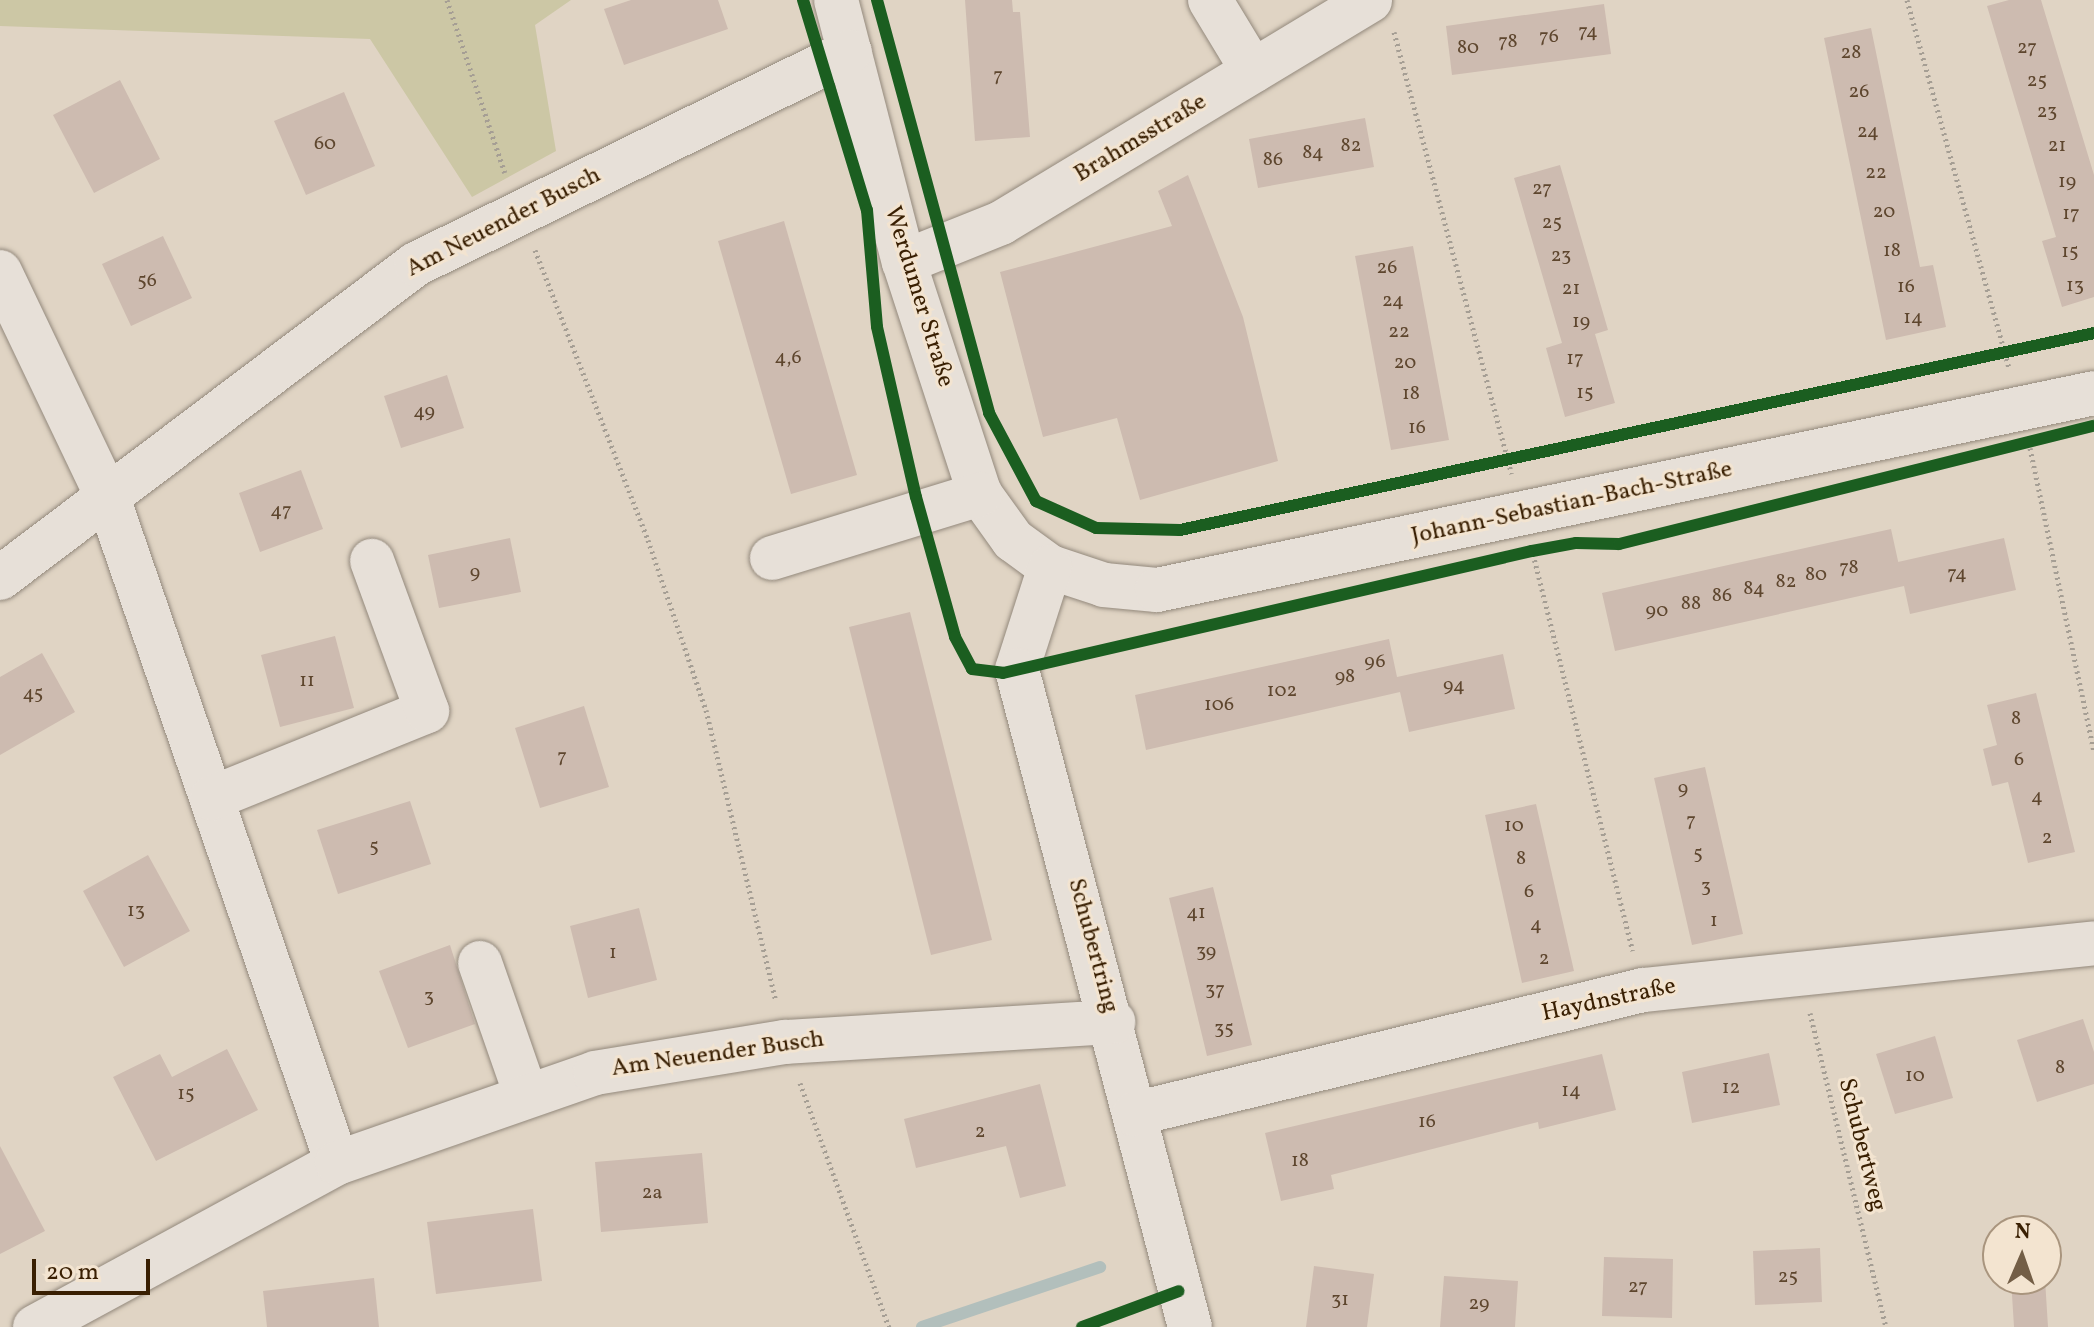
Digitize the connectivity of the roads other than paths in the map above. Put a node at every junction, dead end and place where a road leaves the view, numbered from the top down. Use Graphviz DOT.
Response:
graph roads {
  1 [pos="836,0"];
  2 [pos="1210,0"];
  3 [pos="1370,0"];
  4 [pos="850,51"];
  5 [pos="1253,71"];
  6 [pos="904,262"];
  7 [pos="0,272"];
  8 [pos="2094,393"];
  9 [pos="980,494"];
  10 [pos="108,498"];
  11 [pos="772,558"];
  12 [pos="372,561"];
  13 [pos="1050,567"];
  14 [pos="0,578"];
  15 [pos="212,798"];
  16 [pos="2094,943"];
  17 [pos="480,963"];
  18 [pos="1113,1022"];
  19 [pos="526,1095"];
  20 [pos="1134,1114"];
  21 [pos="337,1163"];
  22 [pos="35,1327"];
  23 [pos="1190,1327"];
  1 -- 4 [label="street, Werdumer Straße"];
  2 -- 5 [label="street"];
  3 -- 5 [label="street, Brahmsstraße"];
  4 -- 6 [label="street, Werdumer Straße"];
  4 -- 10 [label="street, Am Neuender Busch"];
  5 -- 6 [label="street, Brahmsstraße"];
  6 -- 9 [label="street, Werdumer Straße"];
  7 -- 10 [label="street"];
  8 -- 13 [label="street, Johann-Sebastian-Bach-Straße"];
  9 -- 11 [label="street"];
  9 -- 13 [label="street, Werdumer Straße"];
  10 -- 14 [label="street, Am Neuender Busch"];
  10 -- 15 [label="street"];
  12 -- 15 [label="street"];
  13 -- 18 [label="street, Schubertring"];
  15 -- 21 [label="street"];
  16 -- 20 [label="street, Haydnstraße"];
  17 -- 19 [label="street"];
  18 -- 19 [label="street, Am Neuender Busch"];
  18 -- 20 [label="street, Schubertring"];
  19 -- 21 [label="street, Am Neuender Busch"];
  20 -- 23 [label="street, Schubertring"];
  21 -- 22 [label="street, Am Neuender Busch"];
}
